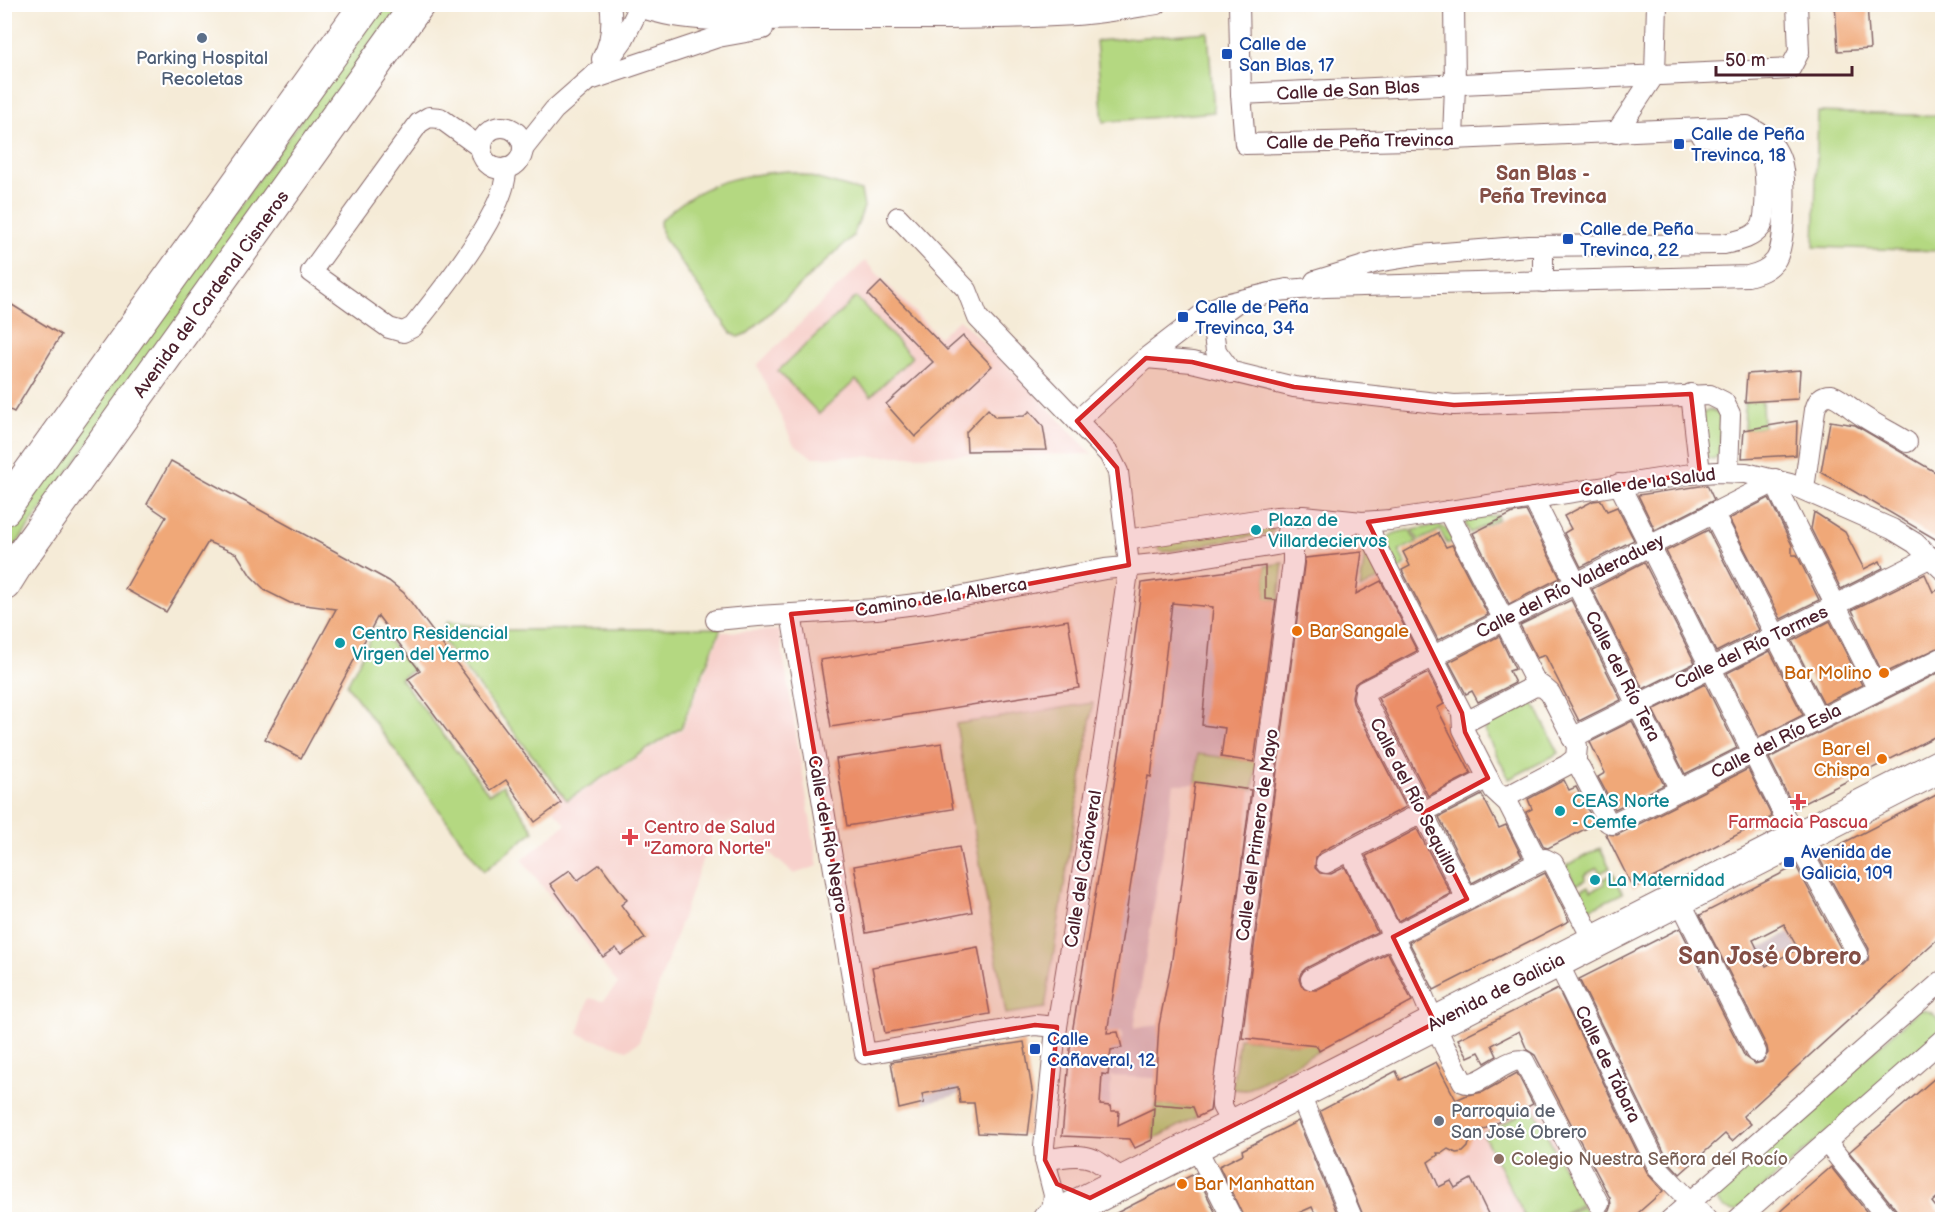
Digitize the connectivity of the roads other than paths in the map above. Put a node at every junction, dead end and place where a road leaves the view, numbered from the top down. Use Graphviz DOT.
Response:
graph roads {
  1 [pos="367,4"];
  2 [pos="418,4"];
  3 [pos="610,4"];
  4 [pos="1157,4"];
  5 [pos="1239,4"];
  6 [pos="1454,4"];
  7 [pos="1657,4"];
  8 [pos="1797,4"];
  9 [pos="638,6"];
  10 [pos="821,19"];
  11 [pos="1655,74"];
  12 [pos="590,80"];
  13 [pos="1455,85"];
  14 [pos="1241,94"];
  15 [pos="1616,133"];
  16 [pos="1453,139"];
  17 [pos="481,148"];
  18 [pos="523,149"];
  19 [pos="506,168"];
  20 [pos="1774,192"];
  21 [pos="898,217"];
  22 [pos="1543,246"];
  23 [pos="1543,282"];
  24 [pos="1276,291"];
  25 [pos="1241,300"];
  26 [pos="1146,358"];
  27 [pos="1232,373"];
  28 [pos="1691,394"];
  29 [pos="1077,421"];
  30 [pos="1906,442"];
  31 [pos="1715,472"];
  32 [pos="1774,479"];
  33 [pos="1619,484"];
  34 [pos="1804,489"];
  35 [pos="1533,498"];
  36 [pos="4,509"];
  37 [pos="1720,510"];
  38 [pos="1448,511"];
  39 [pos="1276,517"];
  40 [pos="1368,522"];
  41 [pos="1126,540"];
  42 [pos="1291,541"];
  43 [pos="1650,545"];
  44 [pos="1937,563"];
  45 [pos="1129,566"];
  46 [pos="1575,582"];
  47 [pos="4,584"];
  48 [pos="1835,605"];
  49 [pos="791,614"];
  50 [pos="1504,619"];
  51 [pos="716,620"];
  52 [pos="1776,635"];
  53 [pos="1432,655"];
  54 [pos="1942,658"];
  55 [pos="1711,667"];
  56 [pos="1541,686"];
  57 [pos="1878,690"];
  58 [pos="1365,693"];
  59 [pos="1637,704"];
  60 [pos="1819,720"];
  61 [pos="1464,723"];
  62 [pos="1572,738"];
  63 [pos="1754,752"];
  64 [pos="1574,761"];
  65 [pos="1942,765"];
  66 [pos="1488,778"];
  67 [pos="1680,790"];
  68 [pos="1501,796"];
  69 [pos="1423,813"];
  70 [pos="1797,838"];
  71 [pos="1350,851"];
  72 [pos="1541,860"];
  73 [pos="1326,863"];
  74 [pos="1467,899"];
  75 [pos="1679,899"];
  76 [pos="1393,937"];
  77 [pos="1594,942"];
  78 [pos="1858,954"];
  79 [pos="1557,961"];
  80 [pos="1311,979"];
  81 [pos="1940,988"];
  82 [pos="1435,1023"];
  83 [pos="1057,1028"];
  84 [pos="1942,1040"];
  85 [pos="1756,1052"];
  86 [pos="1299,1093"];
  87 [pos="1233,1126"];
  88 [pos="1826,1142"];
  89 [pos="1195,1145"];
  90 [pos="1047,1167"];
  91 [pos="1126,1180"];
  92 [pos="1090,1198"];
  93 [pos="1692,1201"];
  94 [pos="1599,1204"];
  95 [pos="1050,1219"];
  96 [pos="1233,1220"];
  97 [pos="1353,1220"];
  98 [pos="1670,1220"];
  99 [pos="1708,1220"];
  100 [pos="1737,1220"];
  101 [pos="1888,1220"];
  1 -- 36 [label="highway"];
  2 -- 47 [label="highway, Avenida del Cardenal Cisneros"];
  3 -- 12 [label="street"];
  4 -- 10 [label="street"];
  5 -- 14 [label="street, Calle de Peña Trevinca"];
  6 -- 13 [label="street"];
  7 -- 11 [label="street"];
  8 -- 11 [label="street, Calle de San Blas"];
  9 -- 10 [label="street"];
  9 -- 12 [label="street"];
  10 -- 12 [label="street"];
  11 -- 13 [label="street, Calle de San Blas"];
  11 -- 15 [label="street"];
  12 -- 18 [label="street"];
  13 -- 14 [label="street, Calle de San Blas"];
  13 -- 16 [label="street"];
  14 -- 16 [label="street, Calle de Peña Trevinca"];
  15 -- 16 [label="street, Calle de Peña Trevinca"];
  15 -- 20 [label="street, Calle de Peña Trevinca"];
  17 -- 18 [label="street"];
  17 -- 19 [label="street"];
  17 -- 19 [label="street"];
  18 -- 19 [label="street"];
  20 -- 22 [label="street, Calle de Peña Trevinca"];
  20 -- 23 [label="street, Calle de Peña Trevinca"];
  21 -- 29 [label="street, Calle del Cañaveral"];
  22 -- 23 [label="street"];
  22 -- 24 [label="street, Calle de Peña Trevinca"];
  23 -- 24 [label="street, Calle de Peña Trevinca"];
  24 -- 25 [label="street, Calle de Peña Trevinca"];
  25 -- 26 [label="street, Calle de Peña Trevinca"];
  25 -- 27 [label="street, Calle de Peña Trevinca"];
  26 -- 27 [label="street"];
  26 -- 29 [label="street, Calle de Peña Trevinca"];
  27 -- 28 [label="street"];
  28 -- 31 [label="street"];
  28 -- 31 [label="street"];
  29 -- 41 [label="street, Calle del Cañaveral"];
  30 -- 34 [label="street"];
  31 -- 32 [label="street, Calle de la Salud"];
  31 -- 33 [label="street, Calle de la Salud"];
  31 -- 37 [label="street"];
  32 -- 34 [label="street, Calle de la Salud"];
  32 -- 37 [label="street, Calle del Río Valderaduey"];
  32 -- 48 [label="street"];
  33 -- 35 [label="street, Calle de la Salud"];
  33 -- 43 [label="street"];
  34 -- 44 [label="street, Calle de la Salud"];
  35 -- 38 [label="street, Calle de la Salud"];
  35 -- 46 [label="street, Calle del Río Tera"];
  37 -- 43 [label="street, Calle del Río Valderaduey"];
  37 -- 52 [label="street"];
  38 -- 40 [label="street, Calle de la Salud"];
  38 -- 50 [label="street"];
  39 -- 40 [label="street"];
  39 -- 41 [label="street"];
  39 -- 42 [label="street"];
  40 -- 42 [label="street"];
  40 -- 53 [label="street"];
  41 -- 45 [label="street, Calle del Cañaveral"];
  42 -- 45 [label="street"];
  42 -- 87 [label="street, Calle del Primero de Mayo"];
  43 -- 46 [label="street, Calle del Río Valderaduey"];
  43 -- 55 [label="street"];
  44 -- 48 [label="street, Calle del Río Tormes"];
  45 -- 49 [label="street, Camino de la Alberca"];
  45 -- 83 [label="street, Calle del Cañaveral"];
  46 -- 50 [label="street, Calle del Río Valderaduey"];
  46 -- 59 [label="street, Calle del Río Tera"];
  48 -- 52 [label="street, Calle del Río Tormes"];
  48 -- 57 [label="street"];
  49 -- 51 [label="street, Camino de la Alberca"];
  49 -- 83 [label="street, Calle del Río Negro"];
  50 -- 53 [label="street, Calle del Río Valderaduey"];
  50 -- 56 [label="street"];
  52 -- 55 [label="street, Calle del Río Tormes"];
  52 -- 60 [label="street"];
  53 -- 58 [label="street, Calle del Río Valderaduey"];
  53 -- 61 [label="street"];
  54 -- 57 [label="street, Calle del Río Esla"];
  55 -- 59 [label="street, Calle del Río Tormes"];
  55 -- 63 [label="street"];
  56 -- 61 [label="street"];
  56 -- 62 [label="street"];
  57 -- 60 [label="street, Calle del Río Esla"];
  58 -- 69 [label="street, Calle del Río Sequillo"];
  59 -- 62 [label="street, Calle del Río Tormes"];
  59 -- 67 [label="street, Calle del Río Tera"];
  60 -- 63 [label="street, Calle del Río Esla"];
  61 -- 66 [label="street"];
  62 -- 64 [label="street"];
  63 -- 67 [label="street, Calle del Río Esla"];
  63 -- 70 [label="street"];
  64 -- 67 [label="street, Calle del Río Esla"];
  64 -- 68 [label="street"];
  65 -- 70 [label="highway, Avenida de Galicia"];
  66 -- 68 [label="street"];
  66 -- 69 [label="street"];
  68 -- 72 [label="street"];
  69 -- 71 [label="street"];
  69 -- 74 [label="street, Calle del Río Sequillo"];
  70 -- 75 [label="highway, Avenida de Galicia"];
  70 -- 78 [label="street"];
  71 -- 73 [label="street"];
  71 -- 76 [label="street"];
  72 -- 74 [label="street"];
  72 -- 77 [label="street"];
  74 -- 76 [label="street"];
  75 -- 77 [label="highway, Avenida de Galicia"];
  75 -- 85 [label="street"];
  76 -- 80 [label="street"];
  76 -- 82 [label="street"];
  77 -- 79 [label="highway, Avenida de Galicia"];
  79 -- 82 [label="highway, Avenida de Galicia"];
  79 -- 93 [label="street, Calle de Tábara"];
  81 -- 93 [label="street"];
  82 -- 86 [label="highway, Avenida de Galicia"];
  82 -- 94 [label="street"];
  83 -- 90 [label="street, Calle del Cañaveral"];
  84 -- 88 [label="street"];
  86 -- 87 [label="highway, Avenida de Galicia"];
  86 -- 97 [label="street"];
  87 -- 89 [label="highway, Avenida de Galicia"];
  88 -- 100 [label="street"];
  88 -- 101 [label="street"];
  89 -- 91 [label="highway, Avenida de Galicia"];
  89 -- 96 [label="street"];
  90 -- 91 [label="street"];
  90 -- 92 [label="street"];
  90 -- 95 [label="street, Calle del Cañaveral"];
  91 -- 92 [label="highway, Avenida de Galicia"];
  92 -- 95 [label="highway, Avenida de Galicia"];
  93 -- 98 [label="street"];
  93 -- 99 [label="street, Calle de Tábara"];
}
